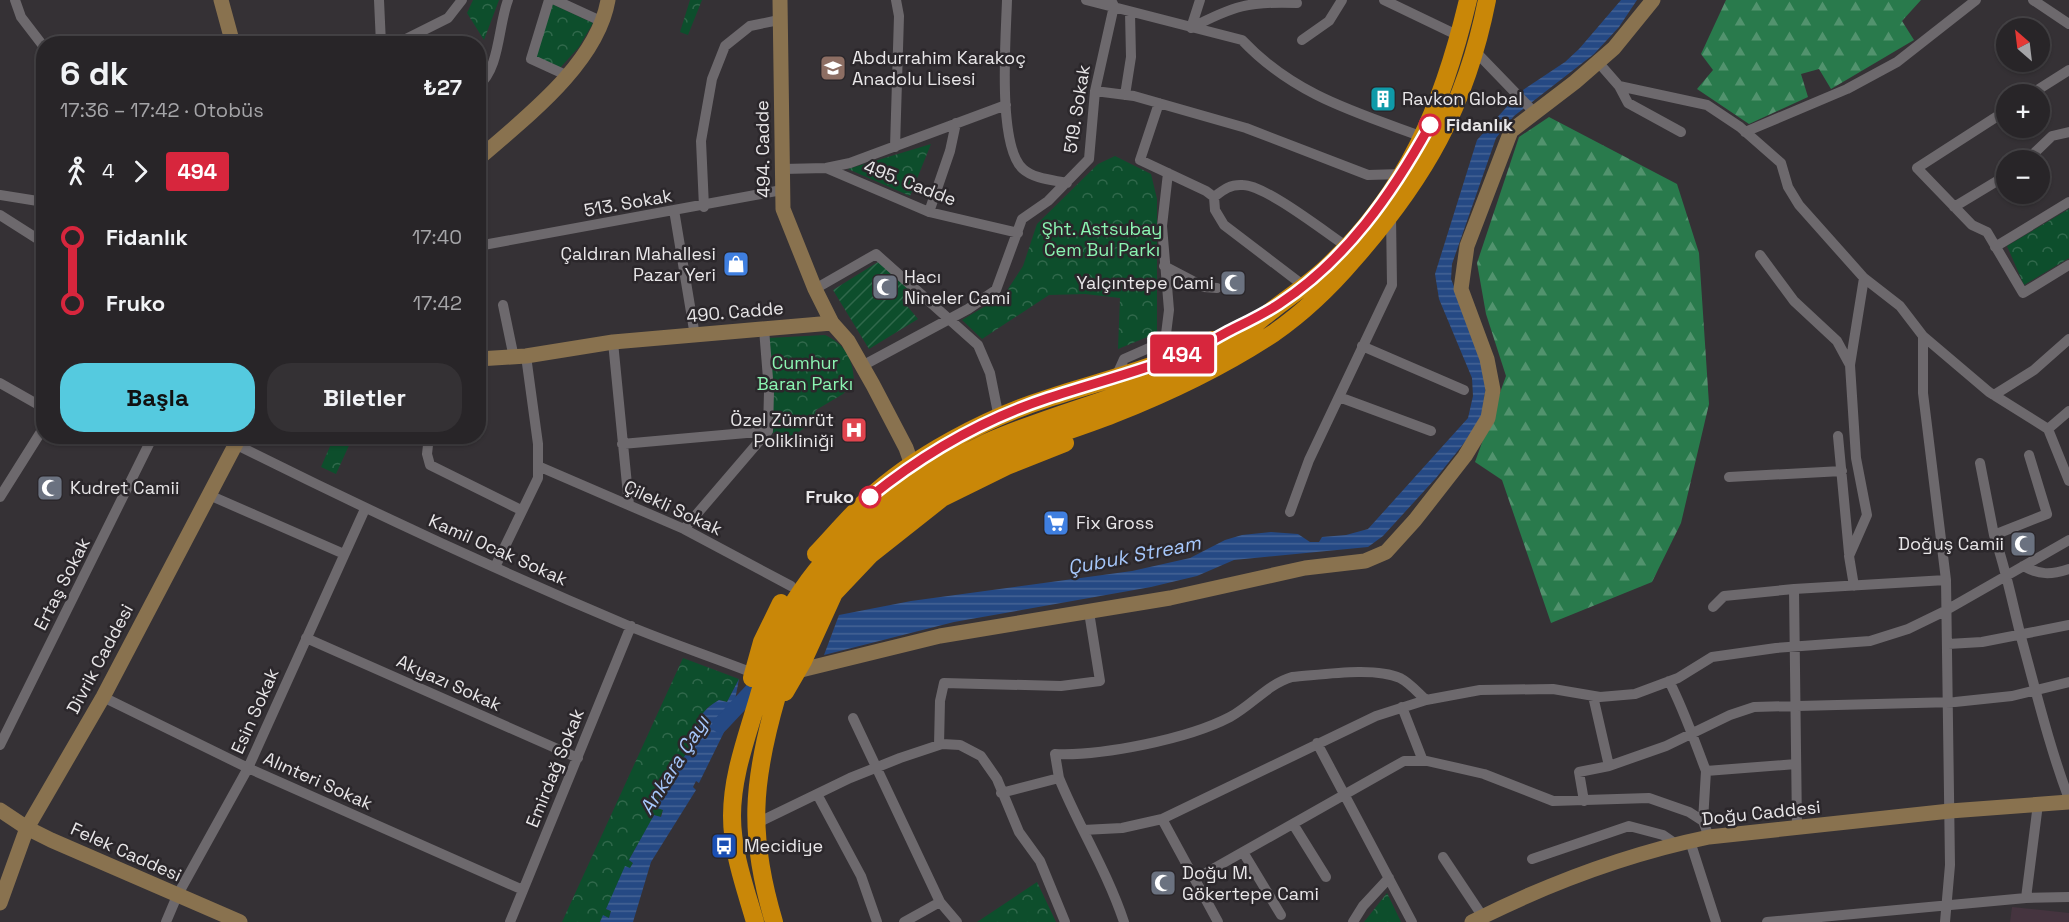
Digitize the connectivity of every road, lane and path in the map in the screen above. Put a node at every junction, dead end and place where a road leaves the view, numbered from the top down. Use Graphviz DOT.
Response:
graph roads {
  1 [pos="15,0"];
  2 [pos="221,0"];
  3 [pos="379,0"];
  4 [pos="462,0"];
  5 [pos="508,0"];
  6 [pos="549,0"];
  7 [pos="555,0"];
  8 [pos="608,0"];
  9 [pos="780,0"];
  10 [pos="897,0"];
  11 [pos="1006,0"];
  12 [pos="1086,0"];
  13 [pos="1200,0"];
  14 [pos="1341,0"];
  15 [pos="1384,0"];
  16 [pos="1468,0"];
  17 [pos="1487,0"];
  18 [pos="1653,0"];
  19 [pos="1976,0"];
  20 [pos="2033,0"];
  21 [pos="1112,3"];
  22 [pos="1297,3"];
  23 [pos="1406,5"];
  24 [pos="1130,13"];
  25 [pos="779,20"];
  26 [pos="603,22"];
  27 [pos="2069,24"];
  28 [pos="1191,28"];
  29 [pos="36,36"];
  30 [pos="230,36"];
  31 [pos="381,36"];
  32 [pos="412,36"];
  33 [pos="1459,36"];
  34 [pos="1302,40"];
  35 [pos="1475,51"];
  36 [pos="1598,62"];
  37 [pos="2069,70"];
  38 [pos="566,75"];
  39 [pos="486,80"];
  40 [pos="2047,84"];
  41 [pos="1619,86"];
  42 [pos="1095,91"];
  43 [pos="1125,95"];
  44 [pos="1159,103"];
  45 [pos="1006,105"];
  46 [pos="1530,108"];
  47 [pos="1996,117"];
  48 [pos="956,123"];
  49 [pos="1681,132"];
  50 [pos="1745,132"];
  51 [pos="2069,132"];
  52 [pos="1423,137"];
  53 [pos="895,147"];
  54 [pos="2037,150"];
  55 [pos="486,152"];
  56 [pos="826,168"];
  57 [pos="783,169"];
  58 [pos="1168,173"];
  59 [pos="1402,174"];
  60 [pos="1996,182"];
  61 [pos="1067,183"];
  62 [pos="782,190"];
  63 [pos="0,195"];
  64 [pos="1214,197"];
  65 [pos="36,201"];
  66 [pos="2069,202"];
  67 [pos="704,207"];
  68 [pos="1954,207"];
  69 [pos="674,210"];
  70 [pos="929,212"];
  71 [pos="0,215"];
  72 [pos="1391,216"];
  73 [pos="1017,233"];
  74 [pos="36,238"];
  75 [pos="486,245"];
  76 [pos="1346,246"];
  77 [pos="1995,247"];
  78 [pos="1760,255"];
  79 [pos="2069,265"];
  80 [pos="1164,266"];
  81 [pos="1864,278"];
  82 [pos="1304,286"];
  83 [pos="1217,288"];
  84 [pos="815,289"];
  85 [pos="503,305"];
  86 [pos="1278,305"];
  87 [pos="949,320"];
  88 [pos="832,323"];
  89 [pos="764,329"];
  90 [pos="1275,332"];
  91 [pos="695,336"];
  92 [pos="1923,336"];
  93 [pos="2069,339"];
  94 [pos="613,342"];
  95 [pos="1362,346"];
  96 [pos="520,357"];
  97 [pos="486,359"];
  98 [pos="1850,365"];
  99 [pos="862,366"];
  100 [pos="1114,379"];
  101 [pos="0,383"];
  102 [pos="1464,390"];
  103 [pos="1994,395"];
  104 [pos="1339,397"];
  105 [pos="36,403"];
  106 [pos="1113,406"];
  107 [pos="2069,411"];
  108 [pos="999,418"];
  109 [pos="2048,429"];
  110 [pos="768,431"];
  111 [pos="1431,431"];
  112 [pos="964,436"];
  113 [pos="1838,436"];
  114 [pos="36,440"];
  115 [pos="149,444"];
  116 [pos="235,444"];
  117 [pos="244,444"];
  118 [pos="428,444"];
  119 [pos="622,444"];
  120 [pos="2029,455"];
  121 [pos="1980,463"];
  122 [pos="912,465"];
  123 [pos="538,466"];
  124 [pos="1842,471"];
  125 [pos="984,477"];
  126 [pos="1729,477"];
  127 [pos="2069,481"];
  128 [pos="877,491"];
  129 [pos="209,495"];
  130 [pos="0,497"];
  131 [pos="938,501"];
  132 [pos="629,505"];
  133 [pos="364,509"];
  134 [pos="521,510"];
  135 [pos="1290,512"];
  136 [pos="902,528"];
  137 [pos="684,529"];
  138 [pos="1994,535"];
  139 [pos="2069,540"];
  140 [pos="344,554"];
  141 [pos="1849,556"];
  142 [pos="2023,566"];
  143 [pos="495,567"];
  144 [pos="2069,569"];
  145 [pos="2008,575"];
  146 [pos="1946,580"];
  147 [pos="791,586"];
  148 [pos="1854,586"];
  149 [pos="1794,589"];
  150 [pos="1713,607"];
  151 [pos="1948,610"];
  152 [pos="1089,612"];
  153 [pos="2069,625"];
  154 [pos="631,627"];
  155 [pos="2020,635"];
  156 [pos="306,638"];
  157 [pos="1948,644"];
  158 [pos="1796,647"];
  159 [pos="794,669"];
  160 [pos="752,677"];
  161 [pos="1669,681"];
  162 [pos="2069,682"];
  163 [pos="2036,689"];
  164 [pos="1593,696"];
  165 [pos="103,697"];
  166 [pos="1426,700"];
  167 [pos="1949,702"];
  168 [pos="1796,706"];
  169 [pos="1402,707"];
  170 [pos="756,718"];
  171 [pos="853,718"];
  172 [pos="1692,735"];
  173 [pos="1317,743"];
  174 [pos="939,745"];
  175 [pos="0,746"];
  176 [pos="578,758"];
  177 [pos="1423,760"];
  178 [pos="1796,764"];
  179 [pos="1609,766"];
  180 [pos="877,767"];
  181 [pos="248,768"];
  182 [pos="1706,771"];
  183 [pos="1059,778"];
  184 [pos="1001,793"];
  185 [pos="817,794"];
  186 [pos="1346,794"];
  187 [pos="1584,801"];
  188 [pos="2069,801"];
  189 [pos="2038,804"];
  190 [pos="0,810"];
  191 [pos="1950,811"];
  192 [pos="1162,819"];
  193 [pos="1702,821"];
  194 [pos="754,824"];
  195 [pos="1293,824"];
  196 [pos="27,828"];
  197 [pos="1797,828"];
  198 [pos="1083,830"];
  199 [pos="1709,837"];
  200 [pos="1683,842"];
  201 [pos="1243,852"];
  202 [pos="1443,857"];
  203 [pos="1532,859"];
  204 [pos="1326,877"];
  205 [pos="1389,878"];
  206 [pos="1195,879"];
  207 [pos="523,890"];
  208 [pos="177,896"];
  209 [pos="2069,897"];
  210 [pos="2026,898"];
  211 [pos="940,902"];
  212 [pos="0,903"];
  213 [pos="1947,906"];
  214 [pos="1281,915"];
  215 [pos="1478,919"];
  216 [pos="1807,920"];
  217 [pos="166,922"];
  218 [pos="240,922"];
  219 [pos="510,922"];
  220 [pos="755,922"];
  221 [pos="774,922"];
  222 [pos="877,922"];
  223 [pos="904,922"];
  224 [pos="957,922"];
  225 [pos="1065,922"];
  226 [pos="1124,922"];
  227 [pos="1218,922"];
  228 [pos="1353,922"];
  229 [pos="1412,922"];
  230 [pos="1716,922"];
  231 [pos="1767,922"];
  232 [pos="1945,922"];
  1 -- 29 [label="street"];
  2 -- 30 [label="street"];
  3 -- 31 [label="street"];
  4 -- 32 [label="street"];
  5 -- 39 [label="street"];
  6 -- 38 [label="street"];
  7 -- 26 [label="street"];
  8 -- 26 [label="street"];
  9 -- 25 [label="street, 494. Cadde"];
  10 -- 53 [label="street"];
  11 -- 45 [label="street"];
  12 -- 21 [label="street"];
  13 -- 28 [label="street"];
  14 -- 34 [label="street"];
  15 -- 23 [label="street"];
  16 -- 33 [label="highway"];
  17 -- 35 [label="highway"];
  18 -- 36 [label="street"];
  19 -- 50 [label="street"];
  20 -- 27 [label="street"];
  21 -- 24 [label="street"];
  21 -- 42 [label="street, 519. Sokak"];
  22 -- 28 [label="street"];
  23 -- 33 [label="street"];
  24 -- 28 [label="street"];
  24 -- 43 [label="street"];
  25 -- 57 [label="street, 494. Cadde"];
  25 -- 67 [label="street"];
  26 -- 38 [label="street"];
  28 -- 52 [label="street"];
  33 -- 52 [label="highway"];
  35 -- 46 [label="street"];
  35 -- 72 [label="highway"];
  36 -- 41 [label="street"];
  36 -- 46 [label="street"];
  37 -- 40 [label="street"];
  38 -- 55 [label="street"];
  41 -- 49 [label="street"];
  41 -- 50 [label="street"];
  42 -- 43 [label="street"];
  42 -- 61 [label="street, 519. Sokak"];
  43 -- 44 [label="street"];
  44 -- 58 [label="street"];
  44 -- 59 [label="street"];
  45 -- 48 [label="street"];
  45 -- 61 [label="street"];
  46 -- 152 [label="street"];
  47 -- 68 [label="street"];
  48 -- 53 [label="street"];
  48 -- 70 [label="street"];
  50 -- 81 [label="street"];
  51 -- 54 [label="street"];
  52 -- 59 [label="highway"];
  53 -- 56 [label="street"];
  56 -- 57 [label="street"];
  56 -- 70 [label="street, 495. Cadde"];
  57 -- 62 [label="street, 494. Cadde"];
  58 -- 64 [label="street"];
  58 -- 80 [label="street"];
  59 -- 76 [label="highway"];
  60 -- 68 [label="street"];
  61 -- 73 [label="street, 519. Sokak"];
  62 -- 67 [label="street, 513. Sokak"];
  62 -- 84 [label="street, 494. Cadde"];
  63 -- 65 [label="street"];
  64 -- 76 [label="street"];
  64 -- 82 [label="street"];
  66 -- 77 [label="street"];
  67 -- 69 [label="street, 513. Sokak"];
  68 -- 77 [label="street"];
  69 -- 75 [label="street, 513. Sokak"];
  69 -- 91 [label="street"];
  70 -- 73 [label="street, 495. Cadde"];
  71 -- 74 [label="street"];
  72 -- 90 [label="highway"];
  72 -- 95 [label="street"];
  73 -- 87 [label="street, 519. Sokak"];
  76 -- 82 [label="highway"];
  77 -- 79 [label="street"];
  78 -- 98 [label="street"];
  80 -- 83 [label="street"];
  80 -- 100 [label="street"];
  81 -- 92 [label="street"];
  81 -- 98 [label="street"];
  82 -- 86 [label="highway"];
  84 -- 87 [label="street"];
  84 -- 88 [label="street, 494. Cadde"];
  85 -- 96 [label="street"];
  86 -- 100 [label="highway"];
  86 -- 106 [label="highway"];
  87 -- 99 [label="street, 519. Sokak"];
  87 -- 108 [label="street"];
  88 -- 89 [label="street, 490. Cadde"];
  88 -- 99 [label="street"];
  89 -- 91 [label="street, 490. Cadde"];
  89 -- 110 [label="street"];
  90 -- 106 [label="highway"];
  90 -- 125 [label="highway"];
  91 -- 94 [label="street, 490. Cadde"];
  92 -- 103 [label="street"];
  92 -- 146 [label="street"];
  93 -- 103 [label="street"];
  94 -- 96 [label="street, 490. Cadde"];
  94 -- 119 [label="street"];
  95 -- 102 [label="street"];
  95 -- 104 [label="street"];
  96 -- 97 [label="street, 490. Cadde"];
  96 -- 123 [label="street"];
  98 -- 141 [label="street"];
  99 -- 122 [label="street"];
  100 -- 108 [label="highway"];
  101 -- 105 [label="street"];
  103 -- 109 [label="street"];
  104 -- 111 [label="street"];
  104 -- 135 [label="street"];
  106 -- 159 [label="highway"];
  106 -- 170 [label="highway"];
  107 -- 109 [label="street"];
  108 -- 112 [label="highway"];
  109 -- 127 [label="street"];
  110 -- 119 [label="street"];
  110 -- 137 [label="street"];
  112 -- 122 [label="highway"];
  112 -- 125 [label="highway"];
  113 -- 124 [label="street"];
  114 -- 130 [label="street"];
  115 -- 175 [label="street, Ertaş Sokak"];
  116 -- 129 [label="street, Divrik Caddesi"];
  117 -- 133 [label="street, Kamil Ocak Sokak"];
  118 -- 134 [label="street"];
  119 -- 132 [label="street"];
  120 -- 138 [label="street"];
  121 -- 138 [label="street"];
  122 -- 128 [label="highway"];
  122 -- 131 [label="highway"];
  122 -- 131 [label="highway"];
  123 -- 132 [label="street, Çilekli Sokak"];
  123 -- 134 [label="street"];
  124 -- 126 [label="street"];
  124 -- 141 [label="street"];
  125 -- 131 [label="highway"];
  128 -- 136 [label="highway"];
  128 -- 147 [label="highway"];
  129 -- 140 [label="street"];
  129 -- 165 [label="street, Divrik Caddesi"];
  131 -- 136 [label="highway"];
  132 -- 137 [label="street, Çilekli Sokak"];
  133 -- 140 [label="street, Esin Sokak"];
  133 -- 143 [label="street, Kamil Ocak Sokak"];
  134 -- 143 [label="street"];
  136 -- 159 [label="highway"];
  137 -- 147 [label="street, Çilekli Sokak"];
  138 -- 145 [label="street"];
  139 -- 142 [label="street"];
  140 -- 156 [label="street, Esin Sokak"];
  141 -- 148 [label="street"];
  142 -- 144 [label="street"];
  142 -- 145 [label="street"];
  143 -- 154 [label="street, Kamil Ocak Sokak"];
  145 -- 151 [label="street"];
  145 -- 155 [label="street"];
  146 -- 148 [label="street"];
  146 -- 151 [label="street"];
  147 -- 160 [label="highway"];
  148 -- 149 [label="street"];
  149 -- 150 [label="street"];
  149 -- 158 [label="street"];
  151 -- 157 [label="street"];
  151 -- 158 [label="street"];
  152 -- 159 [label="street"];
  152 -- 174 [label="street"];
  153 -- 155 [label="street"];
  154 -- 160 [label="street, Kamil Ocak Sokak"];
  154 -- 176 [label="street, Emirdağ Sokak"];
  155 -- 157 [label="street"];
  155 -- 163 [label="street"];
  156 -- 176 [label="street, Akyazı Sokak"];
  156 -- 181 [label="street, Esin Sokak"];
  157 -- 167 [label="street"];
  158 -- 161 [label="street"];
  158 -- 168 [label="street"];
  159 -- 170 [label="highway"];
  160 -- 170 [label="highway"];
  161 -- 164 [label="street"];
  161 -- 172 [label="street"];
  162 -- 163 [label="street"];
  163 -- 167 [label="street"];
  163 -- 188 [label="street"];
  164 -- 166 [label="street"];
  164 -- 179 [label="street"];
  165 -- 181 [label="street, Alınteri Sokak"];
  165 -- 196 [label="street, Divrik Caddesi"];
  166 -- 169 [label="street"];
  166 -- 183 [label="street"];
  167 -- 168 [label="street"];
  167 -- 191 [label="street"];
  168 -- 172 [label="street"];
  168 -- 178 [label="street"];
  169 -- 173 [label="street"];
  169 -- 177 [label="street"];
  170 -- 194 [label="highway"];
  170 -- 220 [label="highway"];
  171 -- 180 [label="street"];
  172 -- 179 [label="street"];
  172 -- 182 [label="street"];
  173 -- 186 [label="street"];
  173 -- 192 [label="street"];
  174 -- 180 [label="street"];
  174 -- 184 [label="street"];
  176 -- 207 [label="street, Emirdağ Sokak"];
  177 -- 186 [label="street"];
  177 -- 187 [label="street"];
  178 -- 182 [label="street"];
  178 -- 197 [label="street"];
  179 -- 187 [label="street"];
  180 -- 185 [label="street"];
  180 -- 211 [label="street"];
  181 -- 207 [label="street, Alınteri Sokak"];
  181 -- 208 [label="street, Esin Sokak"];
  182 -- 193 [label="street"];
  183 -- 184 [label="street"];
  183 -- 198 [label="street"];
  184 -- 225 [label="street"];
  185 -- 194 [label="street"];
  185 -- 222 [label="street"];
  186 -- 195 [label="street"];
  186 -- 205 [label="street"];
  187 -- 193 [label="street"];
  188 -- 189 [label="street, Doğu Caddesi"];
  189 -- 191 [label="street, Doğu Caddesi"];
  189 -- 210 [label="street"];
  190 -- 196 [label="street, Felek Caddesi"];
  191 -- 197 [label="street, Doğu Caddesi"];
  191 -- 213 [label="street"];
  192 -- 198 [label="street"];
  192 -- 206 [label="street"];
  193 -- 199 [label="street"];
  194 -- 221 [label="highway"];
  195 -- 201 [label="street"];
  195 -- 204 [label="street"];
  196 -- 208 [label="street, Felek Caddesi"];
  196 -- 212 [label="street, Divrik Caddesi"];
  197 -- 199 [label="street, Doğu Caddesi"];
  198 -- 226 [label="street"];
  199 -- 200 [label="street, Doğu Caddesi"];
  200 -- 203 [label="street"];
  200 -- 215 [label="street, Doğu Caddesi"];
  200 -- 230 [label="street"];
  201 -- 206 [label="street"];
  201 -- 214 [label="street"];
  202 -- 215 [label="street"];
  205 -- 228 [label="street"];
  205 -- 229 [label="street"];
  206 -- 227 [label="street"];
  207 -- 219 [label="street, Emirdağ Sokak"];
  208 -- 217 [label="street, Esin Sokak"];
  208 -- 218 [label="street, Felek Caddesi"];
  209 -- 210 [label="street"];
  210 -- 213 [label="street"];
  211 -- 223 [label="street"];
  211 -- 224 [label="street"];
  213 -- 216 [label="street"];
  213 -- 232 [label="street"];
  216 -- 231 [label="street"];
}
